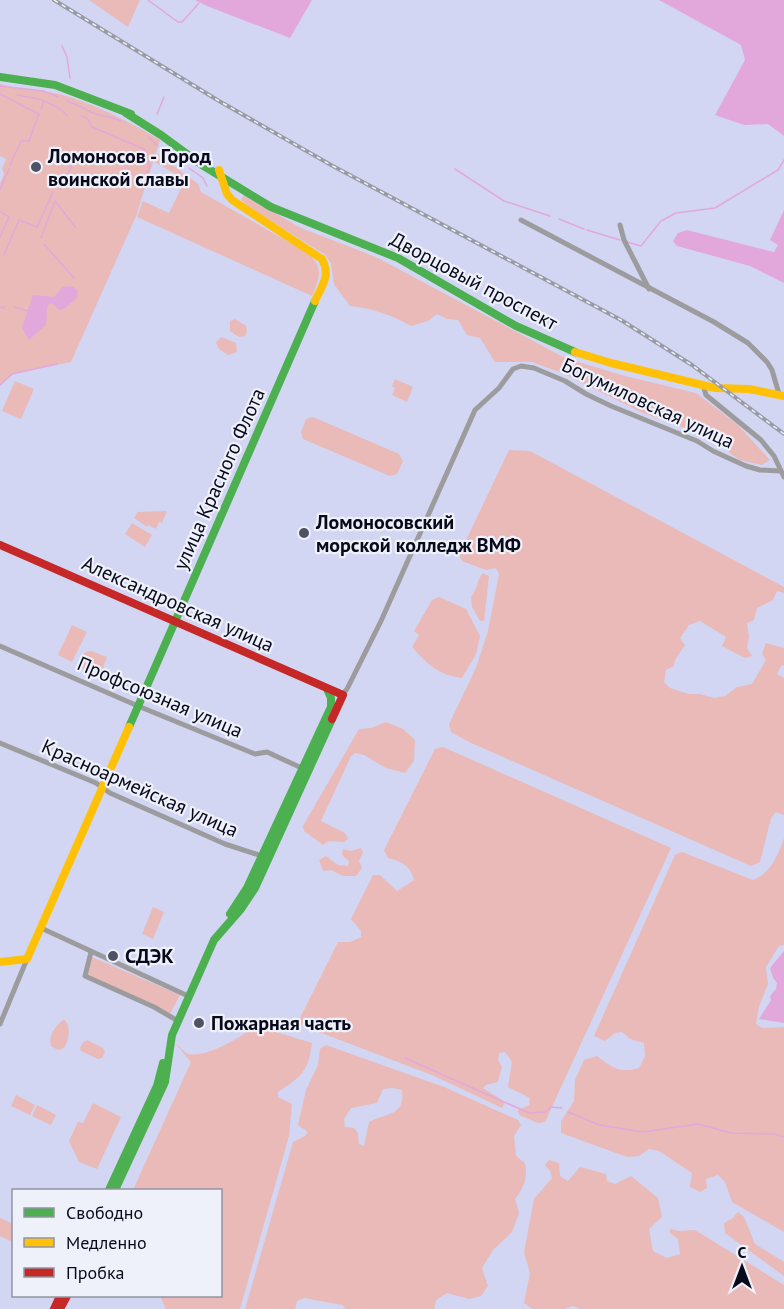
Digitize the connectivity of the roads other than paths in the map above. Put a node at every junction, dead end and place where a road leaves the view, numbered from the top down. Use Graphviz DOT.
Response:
graph roads {
  1 [pos="0,77"];
  2 [pos="223,177"];
  3 [pos="246,191"];
  4 [pos="279,210"];
  5 [pos="249,211"];
  6 [pos="521,220"];
  7 [pos="620,225"];
  8 [pos="650,289"];
  9 [pos="703,385"];
  10 [pos="782,395"];
  11 [pos="782,474"];
  12 [pos="0,545"];
  13 [pos="174,620"];
  14 [pos="0,646"];
  15 [pos="327,689"];
  16 [pos="343,695"];
  17 [pos="331,698"];
  18 [pos="138,706"];
  19 [pos="0,743"];
  20 [pos="305,770"];
  21 [pos="102,788"];
  22 [pos="265,857"];
  23 [pos="40,928"];
  24 [pos="91,952"];
  25 [pos="27,959"];
  26 [pos="0,962"];
  27 [pos="186,995"];
  28 [pos="176,1020"];
  29 [pos="0,1024"];
  30 [pos="110,1189"];
  31 [pos="116,1189"];
  1 -- 2 [label="main road, Дворцовый проспект"];
  2 -- 3 [label="main road, Дворцовый проспект"];
  2 -- 4 [label="main road, Дворцовый проспект"];
  2 -- 5 [label="main road, улица Красного Флота"];
  3 -- 4 [label="main road, Дворцовый проспект"];
  3 -- 5 [label="main road"];
  4 -- 9 [label="main road, Дворцовый проспект"];
  5 -- 13 [label="main road, улица Красного Флота"];
  6 -- 8 [label="street"];
  7 -- 8 [label="street"];
  8 -- 10 [label="street"];
  9 -- 10 [label="main road, Дворцовый проспект"];
  9 -- 11 [label="street, Богумиловская улица"];
  11 -- 16 [label="street, Богумиловская улица"];
  12 -- 13 [label="main road, Александровская улица"];
  13 -- 15 [label="main road, Александровская улица"];
  13 -- 18 [label="main road, улица Красного Флота"];
  14 -- 18 [label="street, Профсоюзная улица"];
  15 -- 16 [label="main road, Александровская улица"];
  15 -- 17 [label="main road"];
  16 -- 17 [label="street"];
  16 -- 20 [label="main road"];
  17 -- 20 [label="main road"];
  18 -- 20 [label="street, Профсоюзная улица"];
  18 -- 21 [label="main road, улица Красного Флота"];
  19 -- 21 [label="street, Красноармейская улица"];
  20 -- 22 [label="main road"];
  21 -- 22 [label="street, Красноармейская улица"];
  21 -- 23 [label="main road, улица Красного Флота"];
  22 -- 27 [label="main road"];
  22 -- 28 [label="main road"];
  23 -- 24 [label="street"];
  23 -- 25 [label="main road, улица Красного Флота"];
  24 -- 27 [label="street"];
  24 -- 28 [label="street"];
  25 -- 26 [label="main road"];
  25 -- 29 [label="street"];
  27 -- 28 [label="main road"];
  28 -- 30 [label="main road"];
  28 -- 31 [label="main road"];
}
